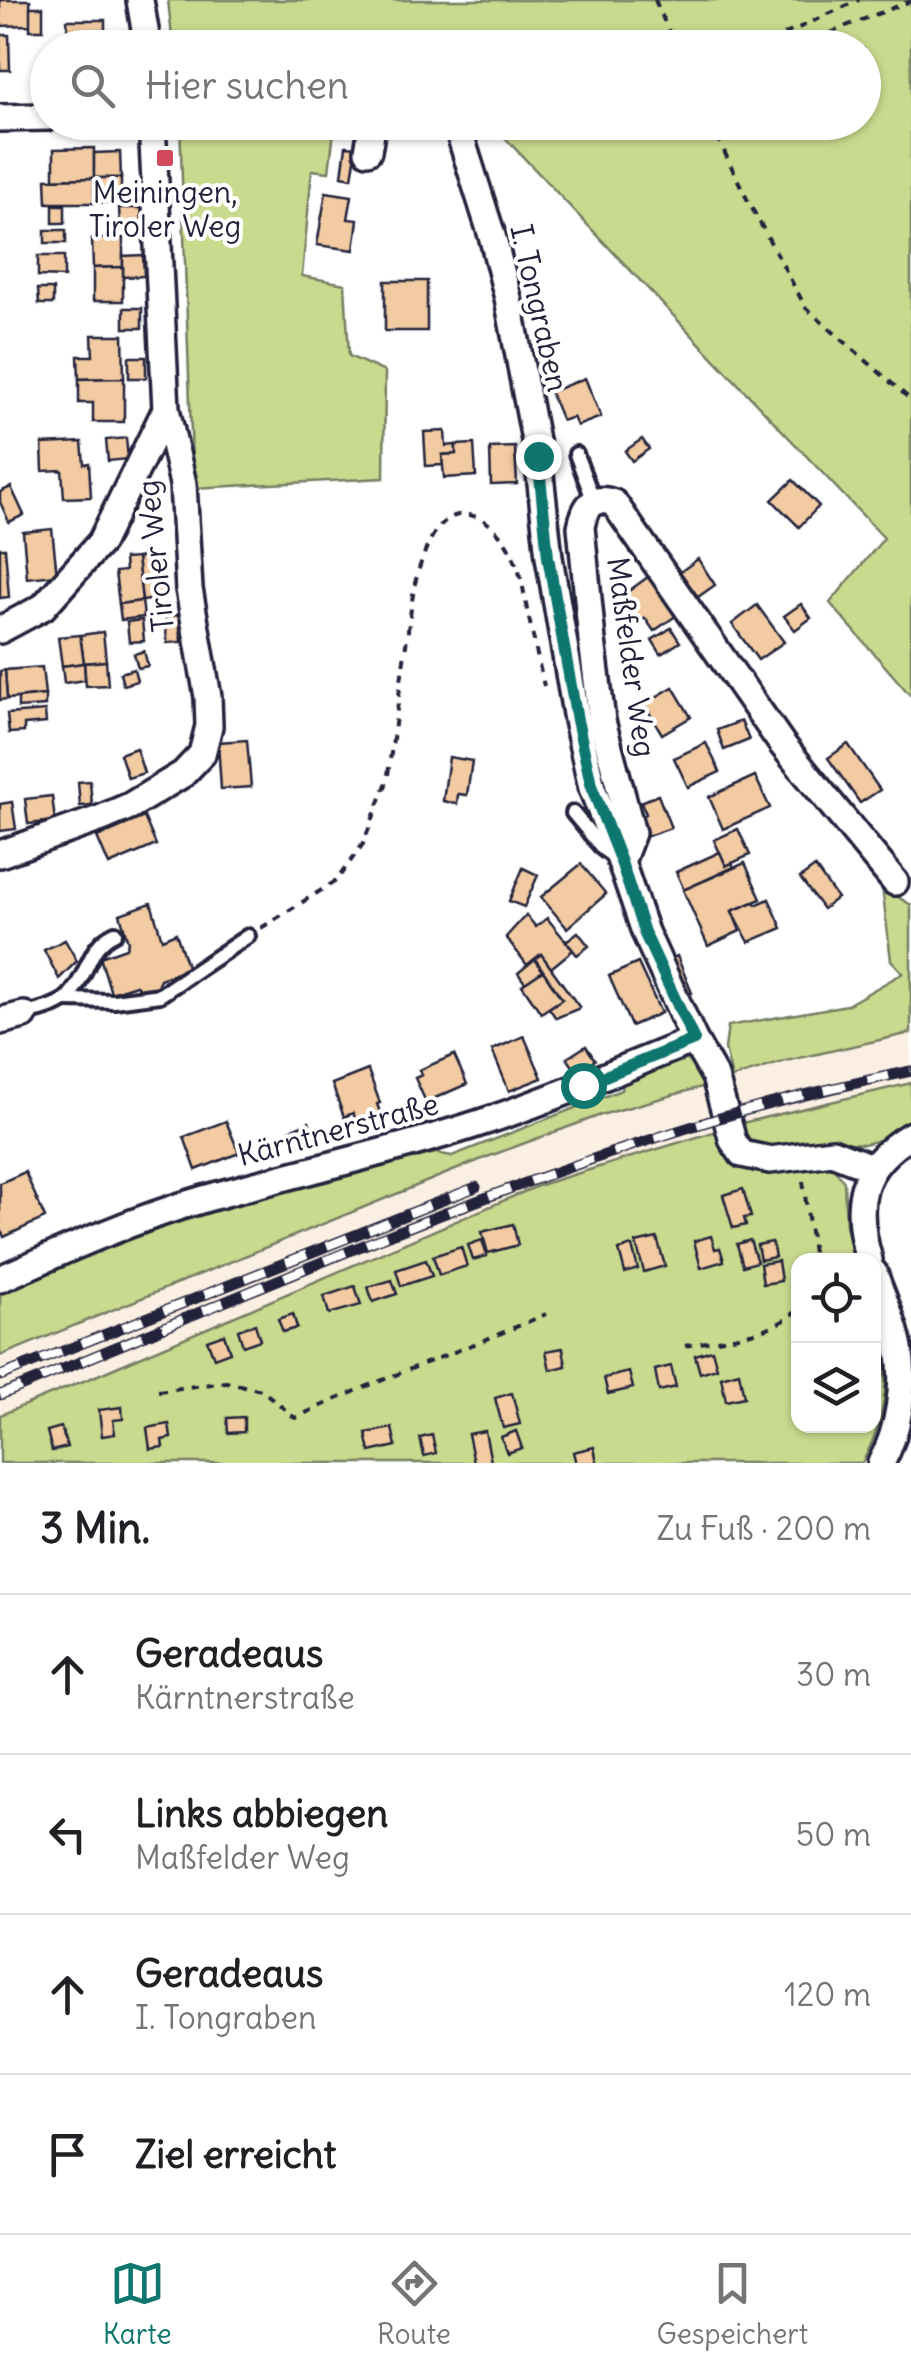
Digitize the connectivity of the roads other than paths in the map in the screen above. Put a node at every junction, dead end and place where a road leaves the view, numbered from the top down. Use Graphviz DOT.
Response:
graph roads {
  1 [pos="140,0"];
  2 [pos="145,30"];
  3 [pos="30,117"];
  4 [pos="0,118"];
  5 [pos="153,140"];
  6 [pos="370,140"];
  7 [pos="462,140"];
  8 [pos="368,151"];
  9 [pos="166,408"];
  10 [pos="576,454"];
  11 [pos="594,502"];
  12 [pos="0,630"];
  13 [pos="573,813"];
  14 [pos="0,854"];
  15 [pos="621,862"];
  16 [pos="895,882"];
  17 [pos="115,933"];
  18 [pos="248,936"];
  19 [pos="66,1000"];
  20 [pos="12,1018"];
  21 [pos="694,1040"];
  22 [pos="911,1135"];
  23 [pos="873,1168"];
  24 [pos="867,1253"];
  25 [pos="0,1280"];
  26 [pos="881,1294"];
  27 [pos="881,1463"];
  1 -- 2 [label="street"];
  3 -- 4 [label="street"];
  5 -- 9 [label="street, Tiroler Weg"];
  6 -- 8 [label="street"];
  7 -- 15 [label="street, I. Tongraben"];
  9 -- 12 [label="street"];
  9 -- 14 [label="street, Tiroler Weg"];
  10 -- 11 [label="lane"];
  11 -- 15 [label="street, Maßfelder Weg"];
  11 -- 16 [label="street, Maßfelder Weg"];
  13 -- 15 [label="lane"];
  15 -- 21 [label="street, Maßfelder Weg"];
  17 -- 19 [label="lane"];
  18 -- 19 [label="lane"];
  19 -- 20 [label="lane"];
  21 -- 23 [label="street, Maßfelder Weg"];
  21 -- 25 [label="street, Kärntnerstraße"];
  22 -- 23 [label="street"];
  23 -- 24 [label="street"];
  26 -- 27 [label="street"];
}
